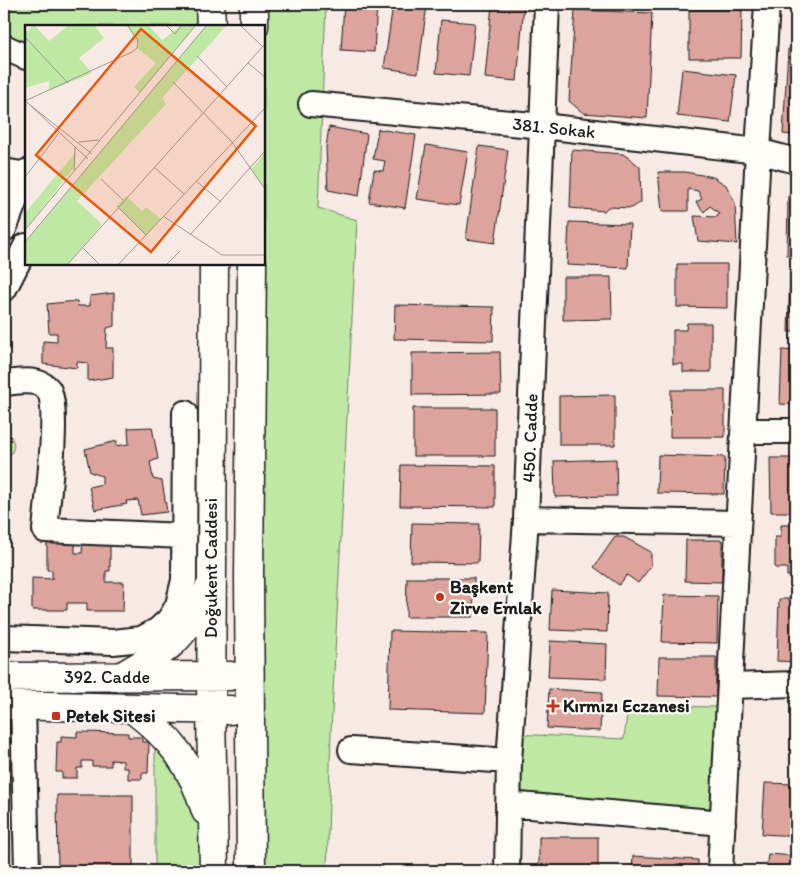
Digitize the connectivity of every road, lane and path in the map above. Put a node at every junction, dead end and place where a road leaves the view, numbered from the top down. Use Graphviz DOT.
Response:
graph roads {
  1 [pos="210,4"];
  2 [pos="254,4"];
  3 [pos="546,4"];
  4 [pos="767,4"];
  5 [pos="211,25"];
  6 [pos="254,25"];
  7 [pos="4,47"];
  8 [pos="25,57"];
  9 [pos="311,104"];
  10 [pos="543,126"];
  11 [pos="758,151"];
  12 [pos="796,161"];
  13 [pos="18,173"];
  14 [pos="4,230"];
  15 [pos="25,248"];
  16 [pos="214,265"];
  17 [pos="252,265"];
  18 [pos="4,289"];
  19 [pos="4,383"];
  20 [pos="185,413"];
  21 [pos="745,431"];
  22 [pos="796,431"];
  23 [pos="526,519"];
  24 [pos="738,523"];
  25 [pos="184,536"];
  26 [pos="211,585"];
  27 [pos="4,638"];
  28 [pos="249,676"];
  29 [pos="4,677"];
  30 [pos="121,677"];
  31 [pos="211,677"];
  32 [pos="796,684"];
  33 [pos="730,686"];
  34 [pos="13,705"];
  35 [pos="133,709"];
  36 [pos="250,709"];
  37 [pos="211,711"];
  38 [pos="351,750"];
  39 [pos="509,761"];
  40 [pos="508,804"];
  41 [pos="723,823"];
  42 [pos="214,836"];
  43 [pos="27,871"];
  44 [pos="214,871"];
  45 [pos="251,871"];
  46 [pos="507,871"];
  47 [pos="720,871"];
  1 -- 5 [label="main road"];
  2 -- 6 [label="main road"];
  3 -- 10 [label="street, 450. Cadde"];
  4 -- 11 [label="street"];
  7 -- 8 [label="street"];
  9 -- 10 [label="street, 381. Sokak"];
  10 -- 11 [label="street, 381. Sokak"];
  10 -- 23 [label="street, 450. Cadde"];
  11 -- 12 [label="street, 381. Sokak"];
  11 -- 21 [label="street"];
  13 -- 14 [label="street"];
  15 -- 18 [label="street"];
  16 -- 26 [label="main road, Doğukent Caddesi"];
  17 -- 28 [label="main road"];
  19 -- 25 [label="street"];
  20 -- 25 [label="street"];
  21 -- 22 [label="street"];
  21 -- 24 [label="street"];
  23 -- 24 [label="street"];
  23 -- 39 [label="street, 450. Cadde"];
  24 -- 33 [label="street"];
  25 -- 27 [label="street"];
  26 -- 30 [label="main road"];
  26 -- 31 [label="main road, Doğukent Caddesi"];
  28 -- 31 [label="main road, 392. Cadde"];
  28 -- 36 [label="main road"];
  29 -- 30 [label="main road, 392. Cadde"];
  30 -- 31 [label="main road, 392. Cadde"];
  31 -- 37 [label="main road, Doğukent Caddesi"];
  32 -- 33 [label="street"];
  33 -- 41 [label="street"];
  34 -- 35 [label="main road, 392. Cadde"];
  34 -- 43 [label="street"];
  35 -- 37 [label="main road, 392. Cadde"];
  35 -- 42 [label="main road"];
  36 -- 37 [label="main road, 392. Cadde"];
  36 -- 45 [label="main road"];
  37 -- 42 [label="main road, Doğukent Caddesi"];
  38 -- 39 [label="street"];
  39 -- 40 [label="street, 450. Cadde"];
  40 -- 41 [label="street"];
  40 -- 46 [label="street, 450. Cadde"];
  41 -- 47 [label="street"];
  42 -- 44 [label="main road, Doğukent Caddesi"];
}
